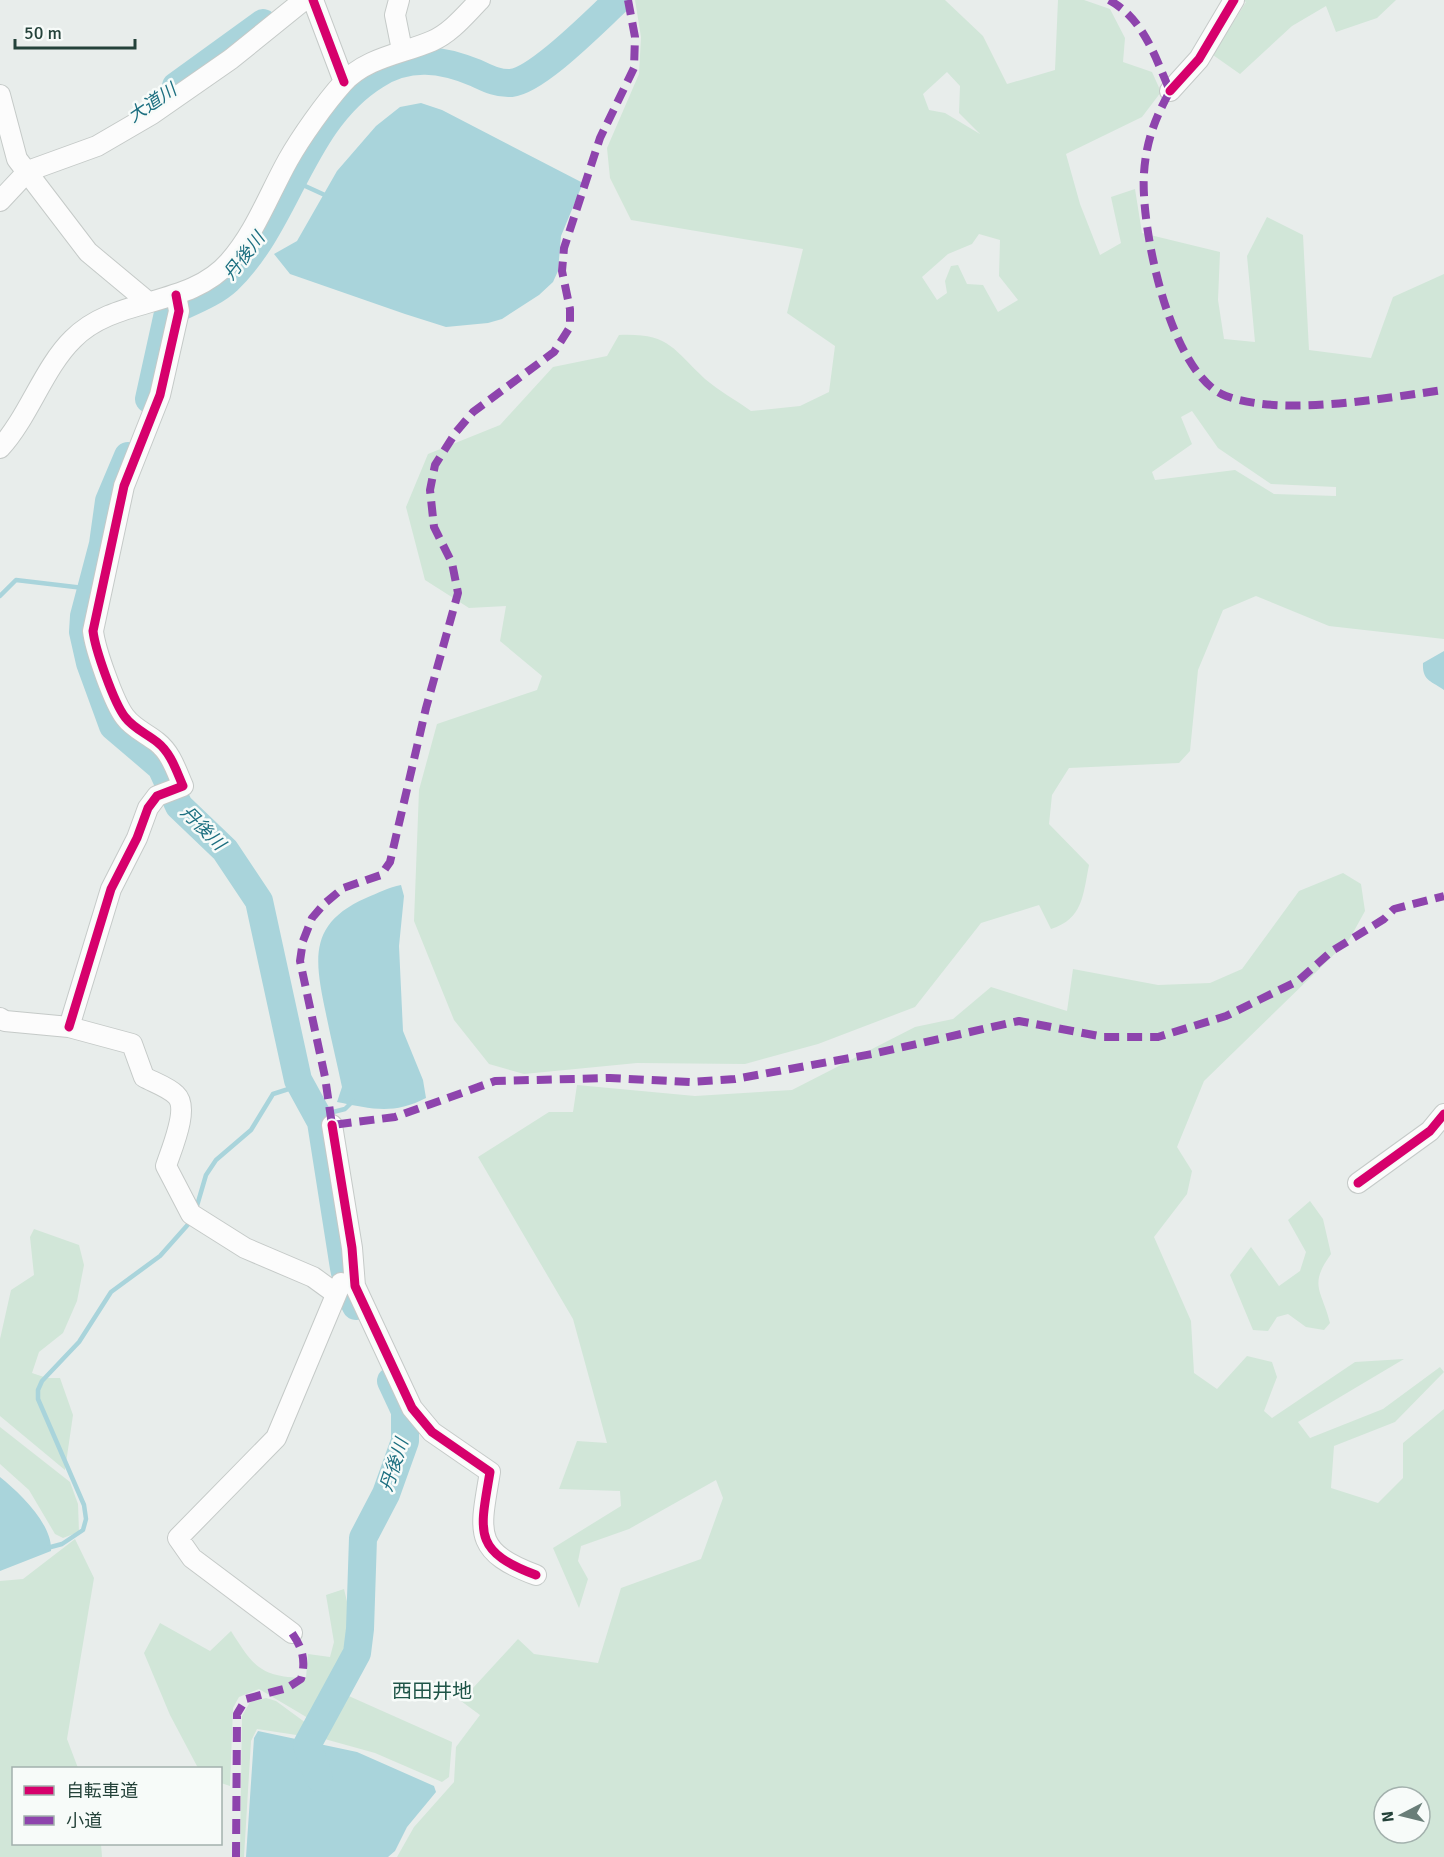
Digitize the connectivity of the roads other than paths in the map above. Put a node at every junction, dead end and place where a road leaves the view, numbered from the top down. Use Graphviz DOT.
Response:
graph roads {
  1 [pos="304,0"];
  2 [pos="313,0"];
  3 [pos="399,0"];
  4 [pos="480,0"];
  5 [pos="1234,0"];
  6 [pos="402,50"];
  7 [pos="344,82"];
  8 [pos="1170,91"];
  9 [pos="0,95"];
  10 [pos="25,167"];
  11 [pos="0,201"];
  12 [pos="148,302"];
  13 [pos="177,303"];
  14 [pos="0,448"];
  15 [pos="0,1018"];
  16 [pos="69,1027"];
  17 [pos="1444,1114"];
  18 [pos="332,1125"];
  19 [pos="1358,1183"];
  20 [pos="345,1281"];
  21 [pos="536,1575"];
  22 [pos="292,1633"];
  1 -- 10 [label="street"];
  2 -- 7 [label="street"];
  3 -- 6 [label="street"];
  4 -- 6 [label="street"];
  5 -- 8 [label="street"];
  6 -- 7 [label="street"];
  7 -- 13 [label="street"];
  9 -- 10 [label="street"];
  10 -- 11 [label="street"];
  10 -- 12 [label="street"];
  12 -- 13 [label="street"];
  12 -- 14 [label="street"];
  13 -- 16 [label="street"];
  15 -- 16 [label="street"];
  16 -- 20 [label="street"];
  17 -- 19 [label="street"];
  18 -- 20 [label="street"];
  20 -- 21 [label="street"];
  20 -- 22 [label="street"];
}
